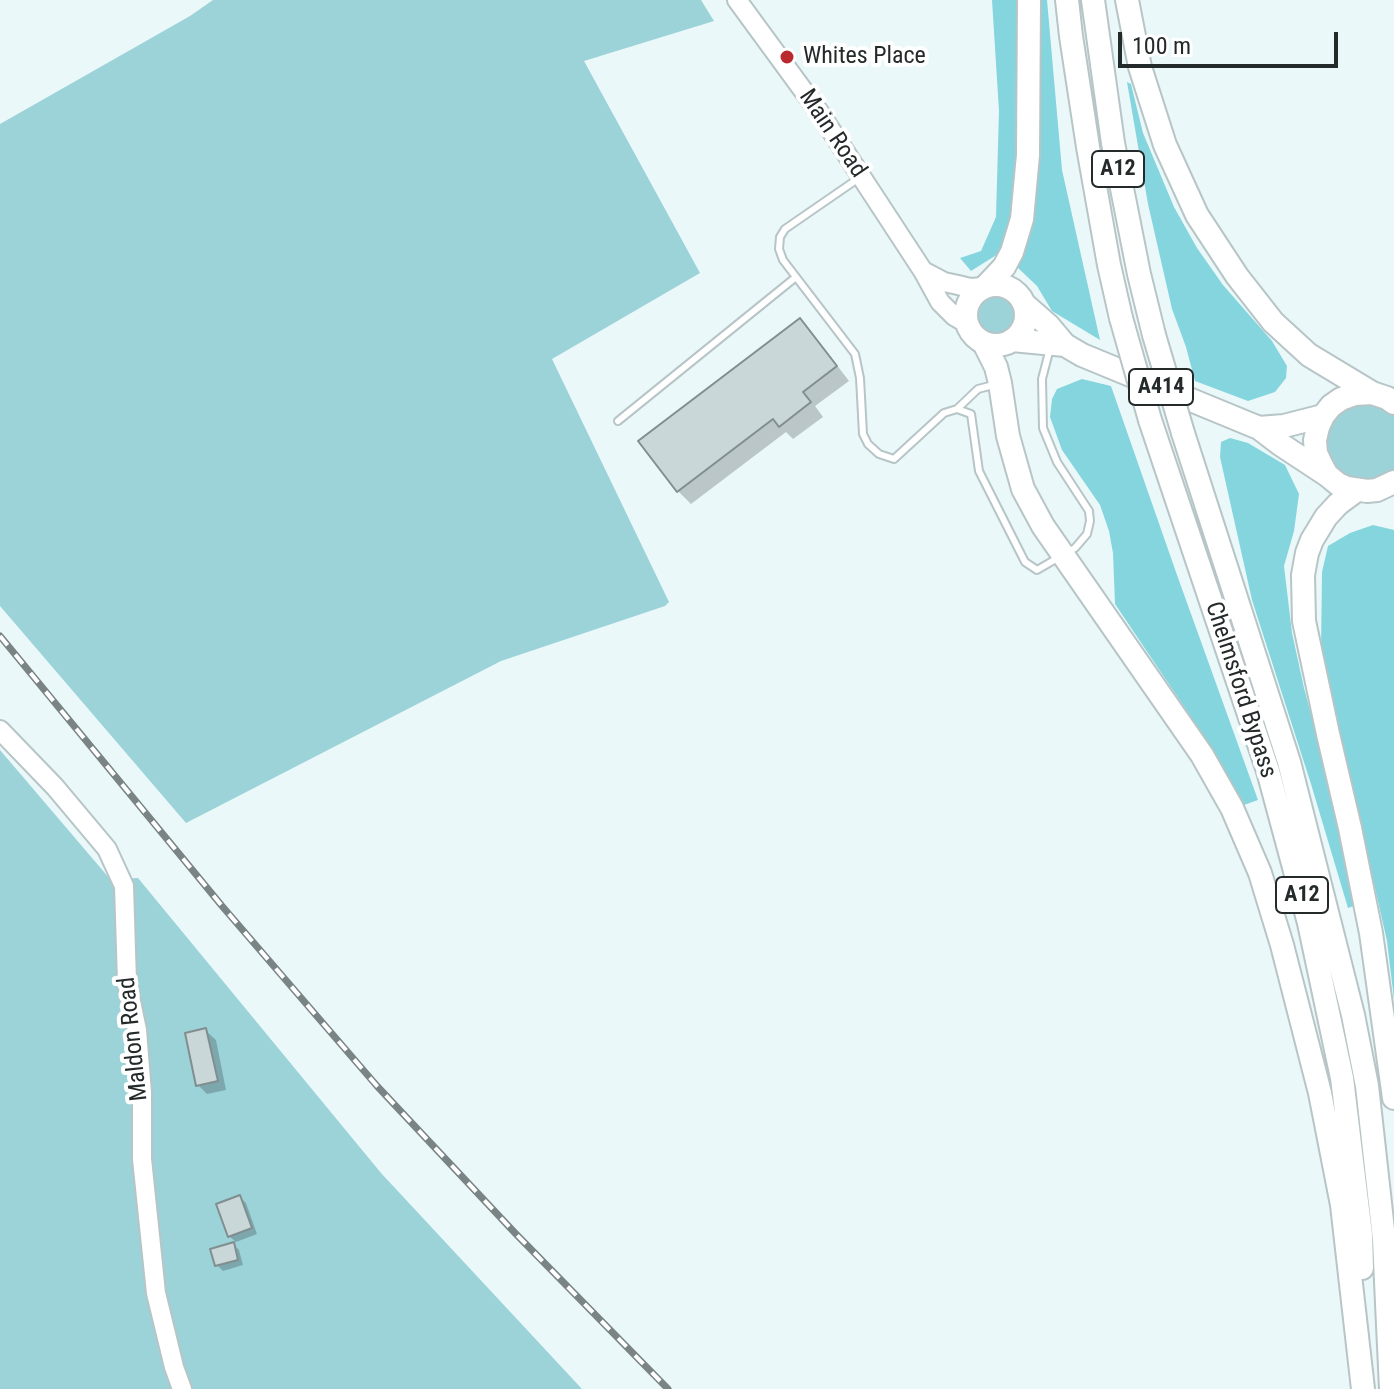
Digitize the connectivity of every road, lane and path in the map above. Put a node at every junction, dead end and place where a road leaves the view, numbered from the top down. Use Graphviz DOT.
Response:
graph roads {
  1 [pos="737,0"];
  2 [pos="1029,0"];
  3 [pos="1067,0"];
  4 [pos="1093,0"];
  5 [pos="1127,0"];
  6 [pos="861,177"];
  7 [pos="923,271"];
  8 [pos="796,277"];
  9 [pos="985,286"];
  10 [pos="1024,304"];
  11 [pos="966,323"];
  12 [pos="1012,340"];
  13 [pos="1057,341"];
  14 [pos="984,343"];
  15 [pos="1000,383"];
  16 [pos="1372,393"];
  17 [pos="1394,403"];
  18 [pos="957,409"];
  19 [pos="1323,416"];
  20 [pos="618,421"];
  21 [pos="1259,428"];
  22 [pos="1327,475"];
  23 [pos="1394,482"];
  24 [pos="1362,491"];
  25 [pos="1394,499"];
  26 [pos="1062,555"];
  27 [pos="0,730"];
  28 [pos="1394,1098"];
  29 [pos="182,1389"];
  30 [pos="1364,1389"];
  31 [pos="1391,1389"];
  1 -- 6 [label="street, Main Road"];
  2 -- 9 [label="highway"];
  3 -- 30 [label="highway, Chelmsford Bypass / A12, bridge"];
  4 -- 31 [label="highway, Chelmsford Bypass / A12, bridge"];
  5 -- 16 [label="highway, A12"];
  6 -- 7 [label="street, Main Road"];
  6 -- 8 [label="lane"];
  7 -- 9 [label="street"];
  7 -- 11 [label="street, Main Road"];
  8 -- 18 [label="lane"];
  8 -- 20 [label="lane"];
  9 -- 10 [label="highway"];
  9 -- 11 [label="highway"];
  10 -- 12 [label="highway"];
  10 -- 13 [label="highway, A414"];
  11 -- 14 [label="highway"];
  12 -- 13 [label="highway, A414"];
  12 -- 14 [label="highway"];
  13 -- 21 [label="highway, A414"];
  13 -- 26 [label="lane"];
  14 -- 15 [label="highway, A12"];
  15 -- 18 [label="lane"];
  15 -- 26 [label="highway, A12"];
  16 -- 17 [label="highway"];
  16 -- 19 [label="highway"];
  18 -- 26 [label="lane"];
  19 -- 21 [label="highway"];
  19 -- 22 [label="highway"];
  21 -- 22 [label="highway, A414"];
  22 -- 24 [label="highway"];
  23 -- 24 [label="highway"];
  24 -- 25 [label="highway"];
  24 -- 28 [label="highway, A12"];
  26 -- 30 [label="highway, A12"];
  27 -- 29 [label="street, Maldon Road"];
}
